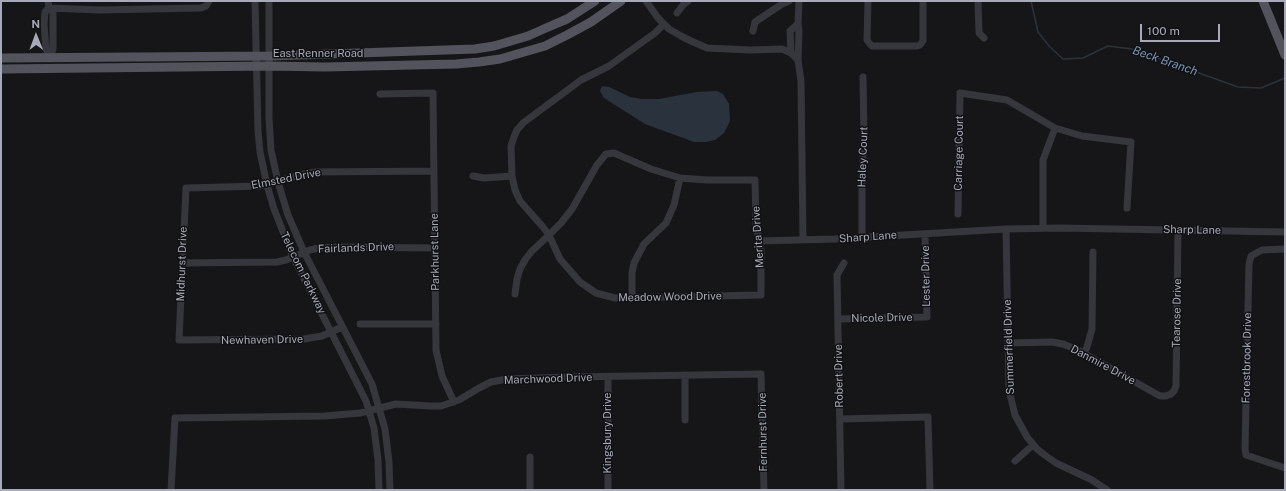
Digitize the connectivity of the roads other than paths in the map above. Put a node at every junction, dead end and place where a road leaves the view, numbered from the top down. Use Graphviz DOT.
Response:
graph roads {
  1 [pos="255,1"];
  2 [pos="269,1"];
  3 [pos="595,1"];
  4 [pos="621,1"];
  5 [pos="646,1"];
  6 [pos="688,1"];
  7 [pos="789,1"];
  8 [pos="799,1"];
  9 [pos="868,1"];
  10 [pos="924,1"];
  11 [pos="978,1"];
  12 [pos="1263,1"];
  13 [pos="49,4"];
  14 [pos="208,4"];
  15 [pos="676,13"];
  16 [pos="664,24"];
  17 [pos="798,24"];
  18 [pos="752,31"];
  19 [pos="984,38"];
  20 [pos="790,53"];
  21 [pos="1285,55"];
  22 [pos="256,56"];
  23 [pos="270,56"];
  24 [pos="1,58"];
  25 [pos="50,58"];
  26 [pos="798,60"];
  27 [pos="270,66"];
  28 [pos="256,67"];
  29 [pos="1,69"];
  30 [pos="50,69"];
  31 [pos="863,77"];
  32 [pos="380,94"];
  33 [pos="1055,128"];
  34 [pos="434,171"];
  35 [pos="473,176"];
  36 [pos="512,176"];
  37 [pos="680,178"];
  38 [pos="278,182"];
  39 [pos="268,185"];
  40 [pos="186,188"];
  41 [pos="1127,208"];
  42 [pos="958,214"];
  43 [pos="1043,228"];
  44 [pos="1006,229"];
  45 [pos="1178,230"];
  46 [pos="1285,232"];
  47 [pos="925,234"];
  48 [pos="549,235"];
  49 [pos="862,237"];
  50 [pos="804,240"];
  51 [pos="760,241"];
  52 [pos="435,248"];
  53 [pos="1285,250"];
  54 [pos="304,252"];
  55 [pos="1093,252"];
  56 [pos="293,257"];
  57 [pos="182,263"];
  58 [pos="844,263"];
  59 [pos="516,294"];
  60 [pos="761,295"];
  61 [pos="632,298"];
  62 [pos="926,317"];
  63 [pos="838,319"];
  64 [pos="360,324"];
  65 [pos="436,324"];
  66 [pos="342,327"];
  67 [pos="332,332"];
  68 [pos="179,340"];
  69 [pos="1008,343"];
  70 [pos="1084,353"];
  71 [pos="761,374"];
  72 [pos="685,376"];
  73 [pos="608,377"];
  74 [pos="1171,394"];
  75 [pos="454,402"];
  76 [pos="379,407"];
  77 [pos="369,410"];
  78 [pos="840,418"];
  79 [pos="685,420"];
  80 [pos="1033,445"];
  81 [pos="530,457"];
  82 [pos="1015,461"];
  83 [pos="1285,468"];
  84 [pos="1098,487"];
  85 [pos="171,490"];
  86 [pos="379,490"];
  87 [pos="390,490"];
  88 [pos="530,490"];
  89 [pos="608,490"];
  90 [pos="764,490"];
  91 [pos="841,490"];
  92 [pos="930,490"];
  93 [pos="1106,490"];
  1 -- 22 [label="street, Telecom Parkway"];
  2 -- 23 [label="street, Telecom Parkway"];
  3 -- 23 [label="main road, East Renner Road"];
  4 -- 27 [label="main road, East Renner Road"];
  5 -- 16 [label="street"];
  6 -- 15 [label="street"];
  7 -- 18 [label="street"];
  8 -- 17 [label="street"];
  9 -- 10 [label="street"];
  11 -- 19 [label="street"];
  12 -- 21 [label="main road"];
  13 -- 14 [label="street"];
  13 -- 25 [label="street"];
  16 -- 20 [label="street"];
  16 -- 36 [label="street, Meadow Wood Drive"];
  17 -- 20 [label="street"];
  17 -- 26 [label="street"];
  20 -- 26 [label="street"];
  22 -- 23 [label="main road, East Renner Road"];
  22 -- 25 [label="main road, East Renner Road"];
  22 -- 28 [label="street, Telecom Parkway"];
  23 -- 27 [label="street, Telecom Parkway"];
  24 -- 25 [label="main road, East Renner Road"];
  25 -- 30 [label="main road"];
  26 -- 50 [label="street"];
  27 -- 28 [label="main road, East Renner Road"];
  27 -- 38 [label="street, Telecom Parkway"];
  28 -- 30 [label="main road, East Renner Road"];
  28 -- 39 [label="street, Telecom Parkway"];
  29 -- 30 [label="main road, East Renner Road"];
  31 -- 49 [label="street, Haley Court"];
  32 -- 34 [label="street, Parkhurst Lane"];
  33 -- 41 [label="street"];
  33 -- 42 [label="street, Carriage Court"];
  33 -- 43 [label="street"];
  34 -- 38 [label="street, Elmsted Drive"];
  34 -- 52 [label="street, Parkhurst Lane"];
  35 -- 36 [label="street"];
  36 -- 48 [label="street, Meadow Wood Drive"];
  37 -- 48 [label="street"];
  37 -- 51 [label="street, Merita Drive"];
  37 -- 61 [label="street"];
  38 -- 39 [label="street, Elmsted Drive"];
  38 -- 54 [label="street, Telecom Parkway"];
  39 -- 40 [label="street, Elmsted Drive"];
  39 -- 56 [label="street, Telecom Parkway"];
  40 -- 57 [label="street, Midhurst Drive"];
  43 -- 44 [label="street, Sharp Lane"];
  43 -- 45 [label="street, Sharp Lane"];
  44 -- 47 [label="street, Sharp Lane"];
  44 -- 69 [label="street, Summerfield Drive"];
  45 -- 46 [label="street, Sharp Lane"];
  45 -- 74 [label="street, Tearose Drive"];
  47 -- 49 [label="street, Sharp Lane"];
  47 -- 62 [label="street, Lester Drive"];
  48 -- 59 [label="street"];
  48 -- 61 [label="street, Meadow Wood Drive"];
  49 -- 50 [label="street, Sharp Lane"];
  50 -- 51 [label="street, Sharp Lane"];
  51 -- 60 [label="street, Merita Drive"];
  52 -- 54 [label="street, Fairlands Drive"];
  52 -- 65 [label="street, Parkhurst Lane"];
  53 -- 83 [label="street, Forestbrook Drive"];
  54 -- 56 [label="street, Fairlands Drive"];
  54 -- 66 [label="street, Telecom Parkway"];
  55 -- 70 [label="street"];
  56 -- 57 [label="street, Fairlands Drive"];
  56 -- 67 [label="street, Telecom Parkway"];
  57 -- 68 [label="street, Midhurst Drive"];
  58 -- 63 [label="street, Robert Drive"];
  60 -- 61 [label="street, Meadow Wood Drive"];
  62 -- 63 [label="street, Nicole Drive"];
  63 -- 78 [label="street, Robert Drive"];
  64 -- 65 [label="street"];
  65 -- 75 [label="street, Parkhurst Lane"];
  66 -- 67 [label="street, Newhaven Drive"];
  66 -- 76 [label="street, Telecom Parkway"];
  67 -- 68 [label="street, Newhaven Drive"];
  67 -- 77 [label="street, Telecom Parkway"];
  69 -- 70 [label="street, Danmire Drive"];
  69 -- 80 [label="street, Summerfield Drive"];
  70 -- 74 [label="street, Danmire Drive"];
  71 -- 72 [label="street, Marchwood Drive"];
  71 -- 90 [label="street, Fernhurst Drive"];
  72 -- 73 [label="street, Marchwood Drive"];
  72 -- 79 [label="street"];
  73 -- 75 [label="street, Marchwood Drive"];
  73 -- 89 [label="street, Kingsbury Drive"];
  75 -- 76 [label="street, Marchwood Drive"];
  76 -- 77 [label="street, Marchwood Drive"];
  76 -- 87 [label="street, Telecom Parkway"];
  77 -- 85 [label="street, Marchwood Drive"];
  77 -- 86 [label="street, Telecom Parkway"];
  78 -- 91 [label="street, Robert Drive"];
  78 -- 92 [label="street"];
  80 -- 82 [label="street"];
  80 -- 84 [label="street, Summerfield Drive"];
  81 -- 88 [label="street"];
  84 -- 93 [label="street, Summerfield Drive"];
}
